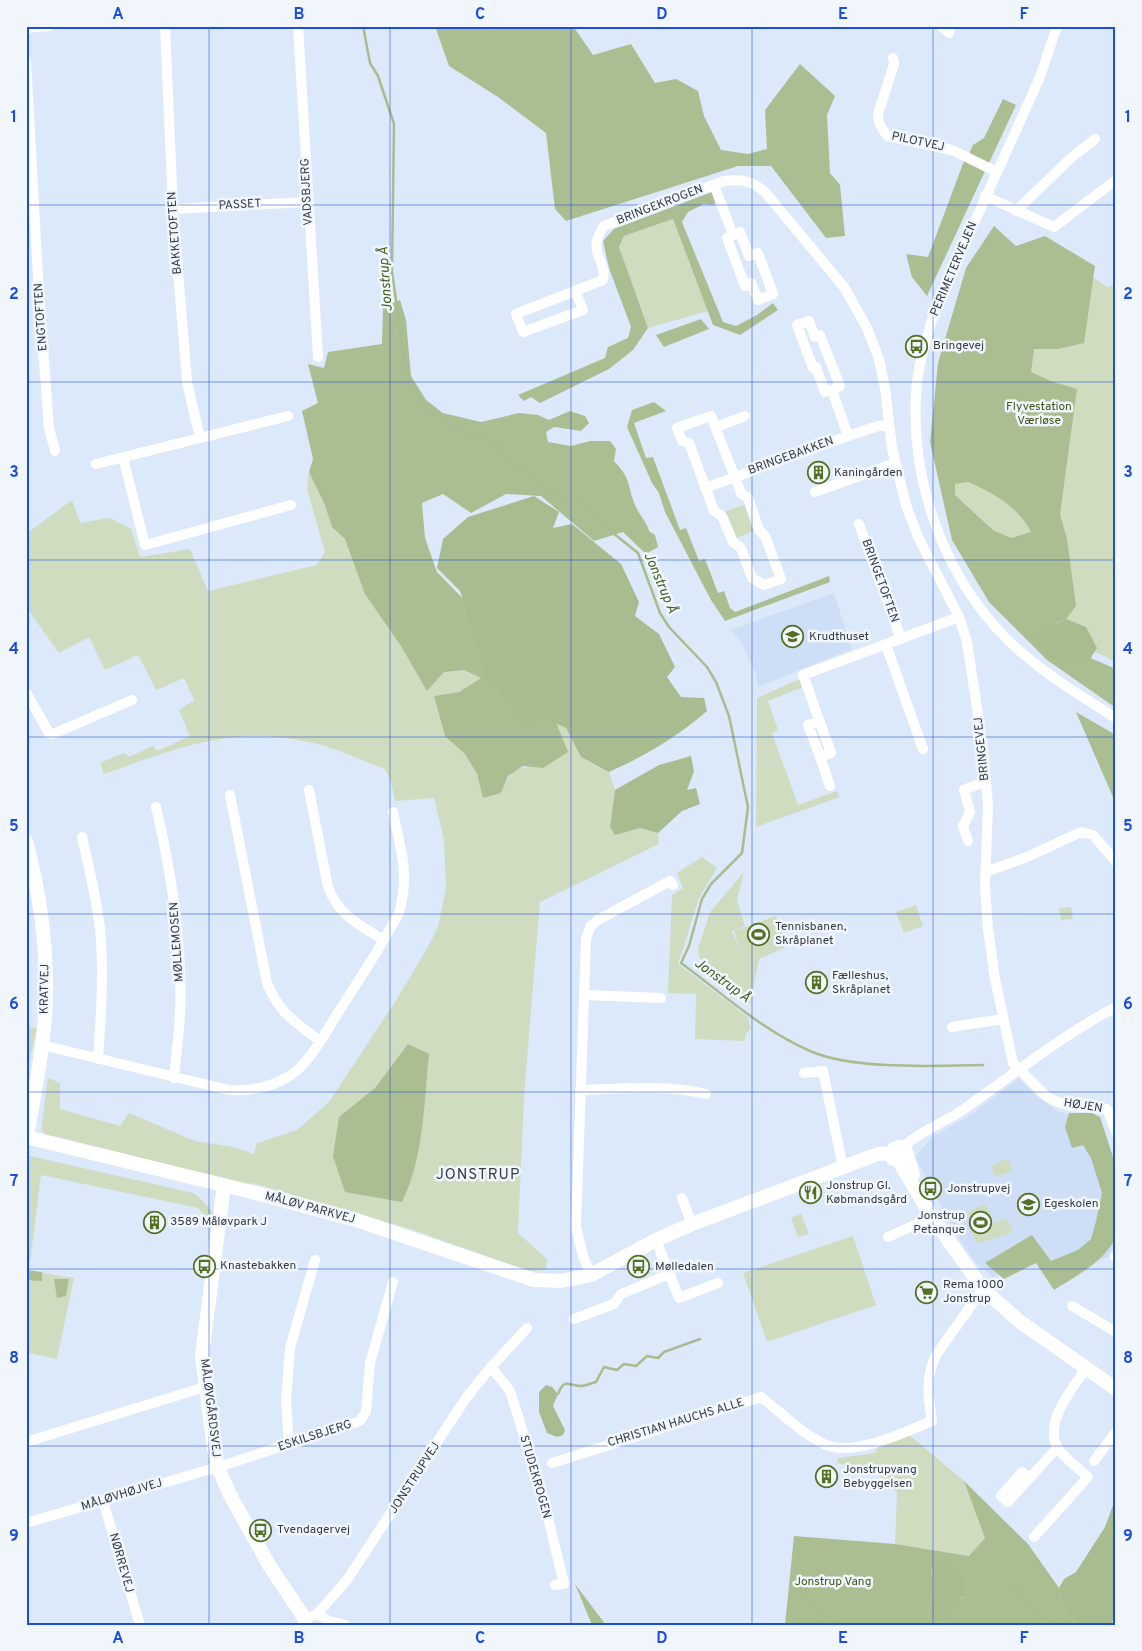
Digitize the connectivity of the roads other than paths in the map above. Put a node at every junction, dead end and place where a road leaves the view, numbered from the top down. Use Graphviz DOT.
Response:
graph roads {
  1 [pos="50,26"];
  2 [pos="164,26"];
  3 [pos="298,26"];
  4 [pos="941,26"];
  5 [pos="950,26"];
  6 [pos="1057,26"];
  7 [pos="26,28"];
  8 [pos="893,58"];
  9 [pos="26,62"];
  10 [pos="1095,139"];
  11 [pos="997,172"];
  12 [pos="742,179"];
  13 [pos="1116,180"];
  14 [pos="714,185"];
  15 [pos="986,196"];
  16 [pos="308,202"];
  17 [pos="173,209"];
  18 [pos="1016,211"];
  19 [pos="733,236"];
  20 [pos="576,292"];
  21 [pos="318,357"];
  22 [pos="832,390"];
  23 [pos="288,416"];
  24 [pos="745,416"];
  25 [pos="888,425"];
  26 [pos="716,427"];
  27 [pos="848,436"];
  28 [pos="200,438"];
  29 [pos="55,451"];
  30 [pos="124,457"];
  31 [pos="896,463"];
  32 [pos="96,464"];
  33 [pos="735,477"];
  34 [pos="705,488"];
  35 [pos="815,492"];
  36 [pos="291,505"];
  37 [pos="859,524"];
  38 [pos="959,617"];
  39 [pos="901,639"];
  40 [pos="886,645"];
  41 [pos="26,692"];
  42 [pos="132,700"];
  43 [pos="1116,718"];
  44 [pos="923,749"];
  45 [pos="986,781"];
  46 [pos="830,786"];
  47 [pos="309,790"];
  48 [pos="230,795"];
  49 [pos="156,807"];
  50 [pos="393,812"];
  51 [pos="82,837"];
  52 [pos="26,841"];
  53 [pos="968,841"];
  54 [pos="1116,862"];
  55 [pos="985,872"];
  56 [pos="673,884"];
  57 [pos="32,885"];
  58 [pos="384,940"];
  59 [pos="584,995"];
  60 [pos="661,998"];
  61 [pos="1116,1007"];
  62 [pos="1003,1019"];
  63 [pos="952,1027"];
  64 [pos="320,1041"];
  65 [pos="42,1045"];
  66 [pos="98,1059"];
  67 [pos="1018,1069"];
  68 [pos="804,1073"];
  69 [pos="174,1078"];
  70 [pos="580,1090"];
  71 [pos="706,1094"];
  72 [pos="1116,1131"];
  73 [pos="26,1137"];
  74 [pos="900,1155"];
  75 [pos="843,1168"];
  76 [pos="228,1186"];
  77 [pos="682,1198"];
  78 [pos="932,1217"];
  79 [pos="692,1224"];
  80 [pos="888,1238"];
  81 [pos="656,1240"];
  82 [pos="315,1260"];
  83 [pos="669,1274"];
  84 [pos="591,1275"];
  85 [pos="393,1282"];
  86 [pos="718,1283"];
  87 [pos="983,1289"];
  88 [pos="1072,1306"];
  89 [pos="574,1318"];
  90 [pos="527,1328"];
  91 [pos="1116,1332"];
  92 [pos="491,1367"];
  93 [pos="1086,1368"];
  94 [pos="205,1387"];
  95 [pos="1116,1389"];
  96 [pos="1116,1432"];
  97 [pos="26,1442"];
  98 [pos="289,1445"];
  99 [pos="1057,1448"];
  100 [pos="1094,1461"];
  101 [pos="552,1463"];
  102 [pos="218,1467"];
  103 [pos="1029,1478"];
  104 [pos="103,1501"];
  105 [pos="26,1523"];
  106 [pos="1034,1537"];
  107 [pos="555,1585"];
  108 [pos="309,1620"];
  109 [pos="140,1625"];
  110 [pos="345,1625"];
  1 -- 7 [label="street"];
  2 -- 17 [label="street, BAKKETOFTEN"];
  3 -- 16 [label="street, VADSBJERG"];
  4 -- 5 [label="street"];
  6 -- 11 [label="street, PERIMETERVEJEN"];
  8 -- 11 [label="street, PILOTVEJ"];
  9 -- 29 [label="street, ENGTOFTEN"];
  10 -- 18 [label="street"];
  11 -- 15 [label="street, PERIMETERVEJEN"];
  12 -- 14 [label="street, BRINGEKROGEN"];
  12 -- 25 [label="street, BRINGEVEJ"];
  13 -- 18 [label="street"];
  14 -- 19 [label="street, BRINGEKROGEN"];
  14 -- 20 [label="street, BRINGEKROGEN"];
  15 -- 18 [label="street"];
  15 -- 43 [label="street, PERIMETERVEJEN"];
  16 -- 17 [label="street, PASSET"];
  16 -- 21 [label="street, VADSBJERG"];
  17 -- 28 [label="street, BAKKETOFTEN"];
  19 -- 19 [label="street, BRINGEKROGEN"];
  20 -- 20 [label="street, BRINGEKROGEN"];
  22 -- 22 [label="street, BRINGEBAKKEN"];
  22 -- 27 [label="street, BRINGEBAKKEN"];
  23 -- 28 [label="street"];
  24 -- 26 [label="street"];
  25 -- 27 [label="street, BRINGEBAKKEN"];
  25 -- 31 [label="street, BRINGEVEJ"];
  26 -- 33 [label="street, BRINGEBAKKEN"];
  26 -- 34 [label="street, BRINGEBAKKEN"];
  27 -- 33 [label="street, BRINGEBAKKEN"];
  28 -- 30 [label="street"];
  30 -- 32 [label="street"];
  30 -- 36 [label="street"];
  31 -- 35 [label="street"];
  31 -- 38 [label="street, BRINGEVEJ"];
  33 -- 34 [label="street, BRINGEBAKKEN"];
  33 -- 34 [label="street, BRINGEBAKKEN"];
  37 -- 39 [label="street, BRINGETOFTEN"];
  38 -- 39 [label="street, BRINGETOFTEN"];
  38 -- 45 [label="street, BRINGEVEJ"];
  39 -- 40 [label="street, BRINGETOFTEN"];
  40 -- 44 [label="street"];
  40 -- 46 [label="street, BRINGETOFTEN"];
  41 -- 42 [label="street"];
  45 -- 53 [label="street"];
  45 -- 55 [label="street, BRINGEVEJ"];
  47 -- 58 [label="street"];
  48 -- 64 [label="street"];
  49 -- 69 [label="street, MØLLEMOSEN"];
  50 -- 58 [label="street"];
  51 -- 66 [label="street"];
  52 -- 57 [label="street, KRATVEJ"];
  54 -- 55 [label="street"];
  55 -- 62 [label="street, BRINGEVEJ"];
  56 -- 59 [label="street"];
  57 -- 65 [label="street, KRATVEJ"];
  58 -- 64 [label="street"];
  59 -- 60 [label="street"];
  59 -- 70 [label="street"];
  61 -- 67 [label="street"];
  62 -- 63 [label="street"];
  62 -- 67 [label="street, BRINGEVEJ"];
  64 -- 69 [label="street"];
  65 -- 66 [label="street"];
  65 -- 73 [label="street, KRATVEJ"];
  66 -- 69 [label="street"];
  67 -- 72 [label="street, HØJEN"];
  67 -- 74 [label="street"];
  68 -- 75 [label="street"];
  70 -- 71 [label="street"];
  70 -- 84 [label="street"];
  73 -- 76 [label="street, MÅLØV PARKVEJ"];
  74 -- 75 [label="street"];
  74 -- 78 [label="street"];
  75 -- 79 [label="street"];
  76 -- 84 [label="street, MÅLØV PARKVEJ"];
  76 -- 94 [label="street, MÅLØVGÅRDSVEJ"];
  77 -- 79 [label="street"];
  78 -- 80 [label="street"];
  78 -- 87 [label="street"];
  79 -- 81 [label="street"];
  81 -- 83 [label="street"];
  81 -- 84 [label="street"];
  82 -- 98 [label="street"];
  83 -- 86 [label="street"];
  83 -- 89 [label="street"];
  85 -- 98 [label="street, ESKILSBJERG"];
  87 -- 93 [label="street"];
  87 -- 101 [label="street, CHRISTIAN HAUCHS ALLE"];
  88 -- 91 [label="street"];
  90 -- 92 [label="street, JONSTRUPVEJ"];
  92 -- 107 [label="street, STUDEKROGEN"];
  92 -- 108 [label="street, JONSTRUPVEJ"];
  93 -- 95 [label="street"];
  93 -- 99 [label="street"];
  94 -- 97 [label="street"];
  94 -- 102 [label="street, MÅLØVGÅRDSVEJ"];
  96 -- 100 [label="street"];
  98 -- 102 [label="street, ESKILSBJERG"];
  99 -- 103 [label="street"];
  99 -- 106 [label="street"];
  102 -- 104 [label="street, MÅLØVHØJVEJ"];
  102 -- 108 [label="street, MÅLØVGÅRDSVEJ"];
  104 -- 105 [label="street, MÅLØVHØJVEJ"];
  104 -- 109 [label="street, NØRREVEJ"];
  108 -- 110 [label="street"];
}
